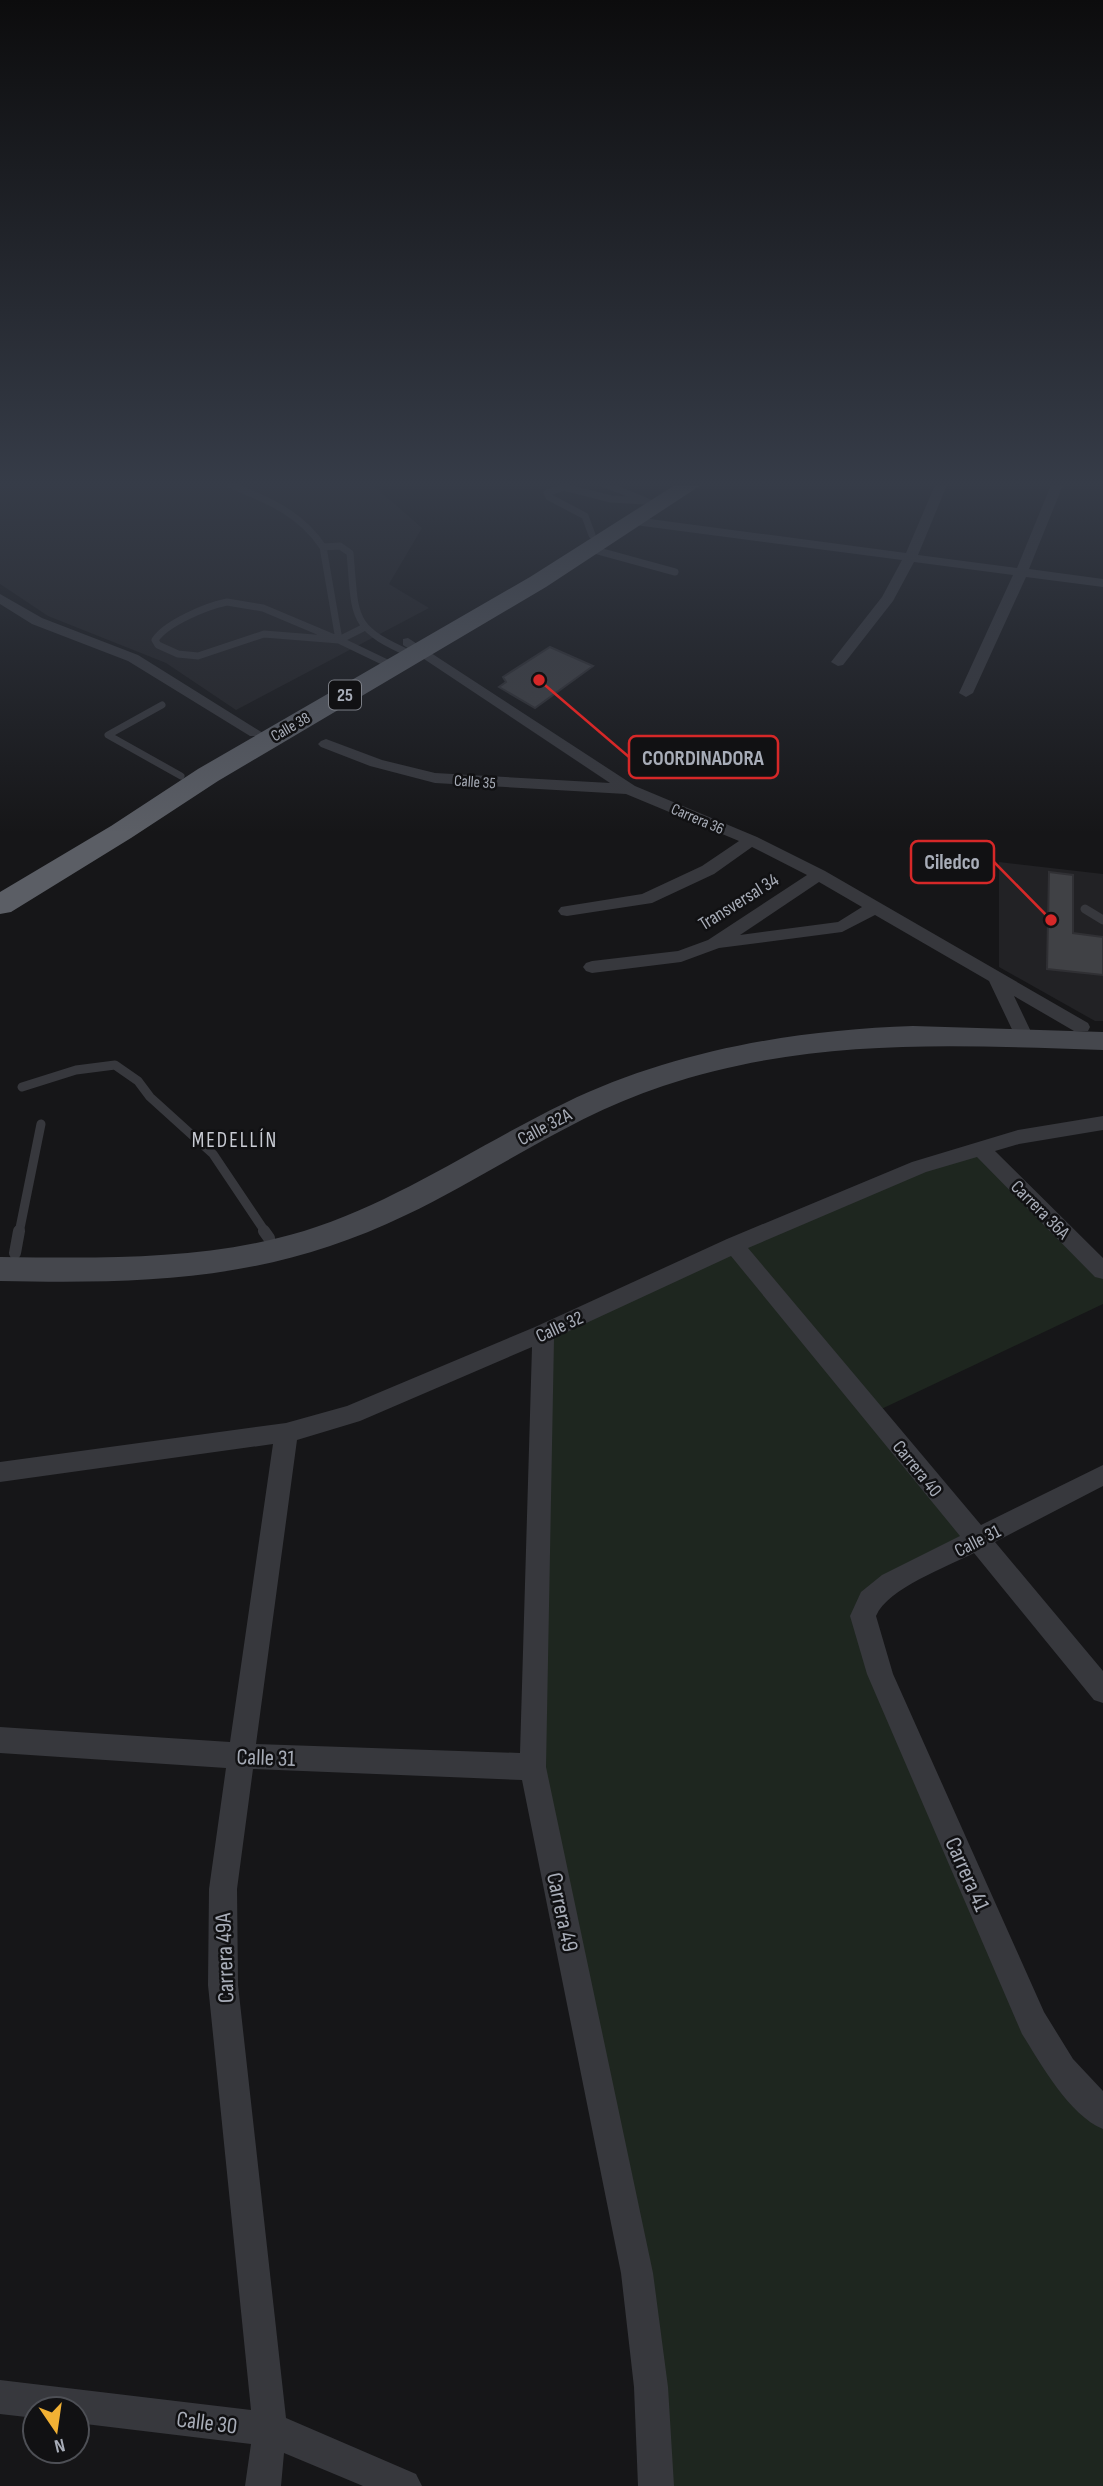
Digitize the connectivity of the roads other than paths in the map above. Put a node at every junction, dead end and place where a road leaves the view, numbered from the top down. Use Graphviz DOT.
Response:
graph roads {
  1 [pos="5,601"];
  2 [pos="333,601"];
  3 [pos="355,601"];
  4 [pos="491,601"];
  5 [pos="886,601"];
  6 [pos="1008,601"];
  7 [pos="291,620"];
  8 [pos="363,628"];
  9 [pos="275,633"];
  10 [pos="340,639"];
  11 [pos="402,653"];
  12 [pos="838,662"];
  13 [pos="966,694"];
  14 [pos="162,705"];
  15 [pos="255,733"];
  16 [pos="326,744"];
  17 [pos="181,776"];
  18 [pos="629,789"];
  19 [pos="751,840"];
  20 [pos="819,875"];
  21 [pos="0,888"];
  22 [pos="0,905"];
  23 [pos="874,908"];
  24 [pos="1085,909"];
  25 [pos="567,911"];
  26 [pos="1103,920"];
  27 [pos="714,944"];
  28 [pos="592,967"];
  29 [pos="1023,1019"];
  30 [pos="1096,1032"];
  31 [pos="22,1087"];
  32 [pos="1103,1123"];
  33 [pos="41,1124"];
  34 [pos="979,1147"];
  35 [pos="269,1238"];
  36 [pos="734,1245"];
  37 [pos="5,1258"];
  38 [pos="1103,1271"];
  39 [pos="543,1333"];
  40 [pos="286,1433"];
  41 [pos="0,1472"];
  42 [pos="1103,1475"];
  43 [pos="977,1540"];
  44 [pos="863,1616"];
  45 [pos="1103,1691"];
  46 [pos="0,1740"];
  47 [pos="240,1756"];
  48 [pos="533,1767"];
  49 [pos="1103,2114"];
  50 [pos="0,2397"];
  51 [pos="270,2429"];
  52 [pos="262,2486"];
  53 [pos="404,2486"];
  54 [pos="656,2486"];
  1 -- 15 [label="street"];
  2 -- 10 [label="lane"];
  3 -- 8 [label="lane"];
  4 -- 11 [label="highway, Calle 38 / 25"];
  5 -- 12 [label="street"];
  6 -- 13 [label="street"];
  7 -- 9 [label="lane"];
  7 -- 9 [label="lane"];
  7 -- 10 [label="lane"];
  8 -- 10 [label="lane"];
  8 -- 11 [label="lane"];
  9 -- 10 [label="lane"];
  10 -- 11 [label="lane"];
  11 -- 15 [label="highway, Calle 38 / 25"];
  11 -- 18 [label="street, Carrera 36"];
  11 -- 22 [label="highway, Calle 38 / 25"];
  14 -- 17 [label="lane"];
  15 -- 17 [label="highway, Calle 38 / 25"];
  16 -- 18 [label="street, Calle 35"];
  17 -- 21 [label="highway, Calle 38 / 25"];
  18 -- 19 [label="street, Carrera 36"];
  19 -- 20 [label="street, Carrera 36"];
  19 -- 25 [label="street"];
  20 -- 23 [label="street, Carrera 36"];
  20 -- 27 [label="street, Transversal 34"];
  23 -- 27 [label="street"];
  23 -- 29 [label="street, Carrera 36"];
  24 -- 26 [label="lane"];
  27 -- 28 [label="street, Transversal 34"];
  29 -- 30 [label="main road, Calle 32A"];
  29 -- 35 [label="main road, Calle 32A"];
  29 -- 37 [label="main road, Calle 32A"];
  31 -- 35 [label="lane"];
  32 -- 34 [label="street, Calle 32"];
  33 -- 37 [label="lane"];
  34 -- 36 [label="street, Calle 32"];
  34 -- 38 [label="street, Carrera 36A"];
  35 -- 37 [label="main road, Calle 32A"];
  36 -- 39 [label="street, Calle 32"];
  36 -- 43 [label="street, Carrera 40"];
  39 -- 40 [label="street, Calle 32"];
  39 -- 48 [label="street, Carrera 49"];
  40 -- 41 [label="street, Calle 32"];
  40 -- 47 [label="street, Carrera 49A"];
  42 -- 43 [label="street, Calle 31"];
  43 -- 44 [label="street, Calle 31"];
  43 -- 45 [label="street, Carrera 40"];
  44 -- 49 [label="street, Carrera 41"];
  46 -- 47 [label="street, Calle 31"];
  47 -- 48 [label="street, Calle 31"];
  47 -- 51 [label="street, Carrera 49A"];
  48 -- 54 [label="street, Carrera 49"];
  50 -- 51 [label="street, Calle 30"];
  51 -- 52 [label="street, Carrera 49A"];
  51 -- 53 [label="street, Calle 30"];
}
